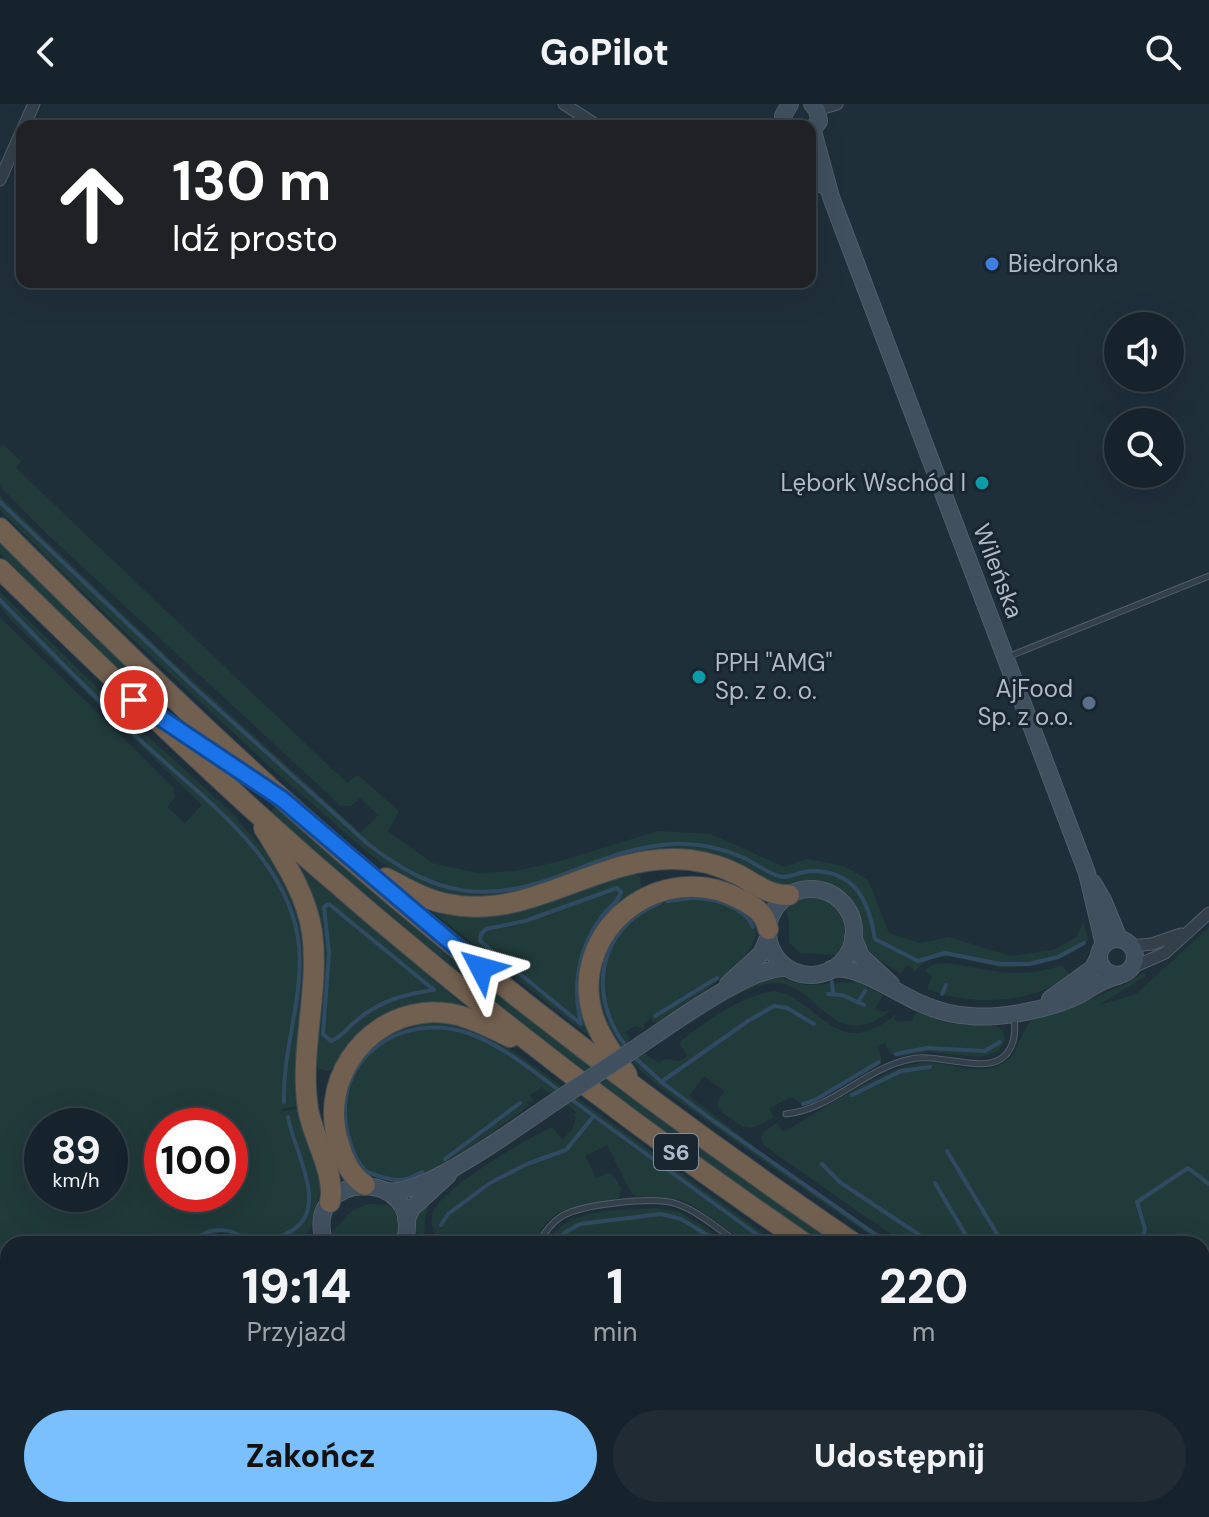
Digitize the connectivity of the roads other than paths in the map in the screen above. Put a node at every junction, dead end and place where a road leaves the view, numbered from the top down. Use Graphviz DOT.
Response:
graph roads {
  1 [pos="564,104"];
  2 [pos="837,104"];
  3 [pos="815,107"];
  4 [pos="589,120"];
  5 [pos="816,126"];
  6 [pos="16,144"];
  7 [pos="816,146"];
  8 [pos="816,171"];
  9 [pos="0,180"];
  10 [pos="831,197"];
  11 [pos="0,528"];
  12 [pos="0,569"];
  13 [pos="1209,576"];
  14 [pos="1006,658"];
  15 [pos="153,680"];
  16 [pos="134,700"];
  17 [pos="208,750"];
  18 [pos="227,773"];
  19 [pos="236,785"];
  20 [pos="282,799"];
  21 [pos="258,814"];
  22 [pos="355,862"];
  23 [pos="789,895"];
  24 [pos="1209,913"];
  25 [pos="1185,932"];
  26 [pos="768,934"];
  27 [pos="853,937"];
  28 [pos="1113,946"];
  29 [pos="1133,967"];
  30 [pos="787,968"];
  31 [pos="831,969"];
  32 [pos="1118,976"];
  33 [pos="719,993"];
  34 [pos="901,993"];
  35 [pos="1035,1008"];
  36 [pos="1014,1014"];
  37 [pos="549,1056"];
  38 [pos="636,1088"];
  39 [pos="786,1114"];
  40 [pos="458,1166"];
  41 [pos="365,1185"];
  42 [pos="386,1191"];
  43 [pos="330,1202"];
  44 [pos="407,1222"];
  45 [pos="323,1236"];
  46 [pos="405,1236"];
  47 [pos="414,1236"];
  48 [pos="543,1236"];
  49 [pos="728,1236"];
  50 [pos="795,1236"];
  51 [pos="844,1236"];
  1 -- 4 [label="street"];
  2 -- 3 [label="street"];
  3 -- 5 [label="main road"];
  6 -- 9 [label="street"];
  7 -- 10 [label="main road, Wileńska"];
  8 -- 10 [label="main road, Wileńska"];
  10 -- 14 [label="main road, Wileńska"];
  11 -- 15 [label="highway, S6"];
  12 -- 16 [label="highway, S6"];
  13 -- 14 [label="lane"];
  14 -- 28 [label="main road, Wileńska"];
  15 -- 17 [label="lane"];
  15 -- 20 [label="highway, S6"];
  16 -- 17 [label="lane"];
  16 -- 21 [label="highway, S6"];
  17 -- 18 [label="lane"];
  17 -- 20 [label="lane"];
  19 -- 21 [label="lane"];
  20 -- 22 [label="highway, S6"];
  21 -- 37 [label="highway, S6"];
  21 -- 43 [label="highway"];
  22 -- 23 [label="highway"];
  22 -- 38 [label="highway, S6"];
  23 -- 26 [label="main road"];
  23 -- 27 [label="main road"];
  24 -- 25 [label="street"];
  25 -- 28 [label="street"];
  25 -- 29 [label="street"];
  26 -- 30 [label="main road"];
  26 -- 33 [label="main road"];
  26 -- 38 [label="highway"];
  27 -- 31 [label="main road"];
  27 -- 34 [label="main road"];
  28 -- 29 [label="main road"];
  28 -- 32 [label="main road"];
  28 -- 35 [label="main road"];
  29 -- 32 [label="main road"];
  30 -- 31 [label="main road"];
  30 -- 33 [label="main road"];
  31 -- 34 [label="main road"];
  32 -- 35 [label="main road"];
  33 -- 40 [label="main road, bridge"];
  34 -- 36 [label="main road"];
  35 -- 36 [label="main road"];
  36 -- 39 [label="lane"];
  37 -- 41 [label="highway"];
  37 -- 50 [label="highway, S6"];
  38 -- 51 [label="highway, S6"];
  40 -- 42 [label="main road"];
  40 -- 44 [label="main road"];
  41 -- 42 [label="main road"];
  41 -- 43 [label="main road"];
  42 -- 44 [label="main road"];
  43 -- 45 [label="main road"];
  44 -- 46 [label="main road"];
  44 -- 47 [label="main road"];
  48 -- 49 [label="lane"];
}
